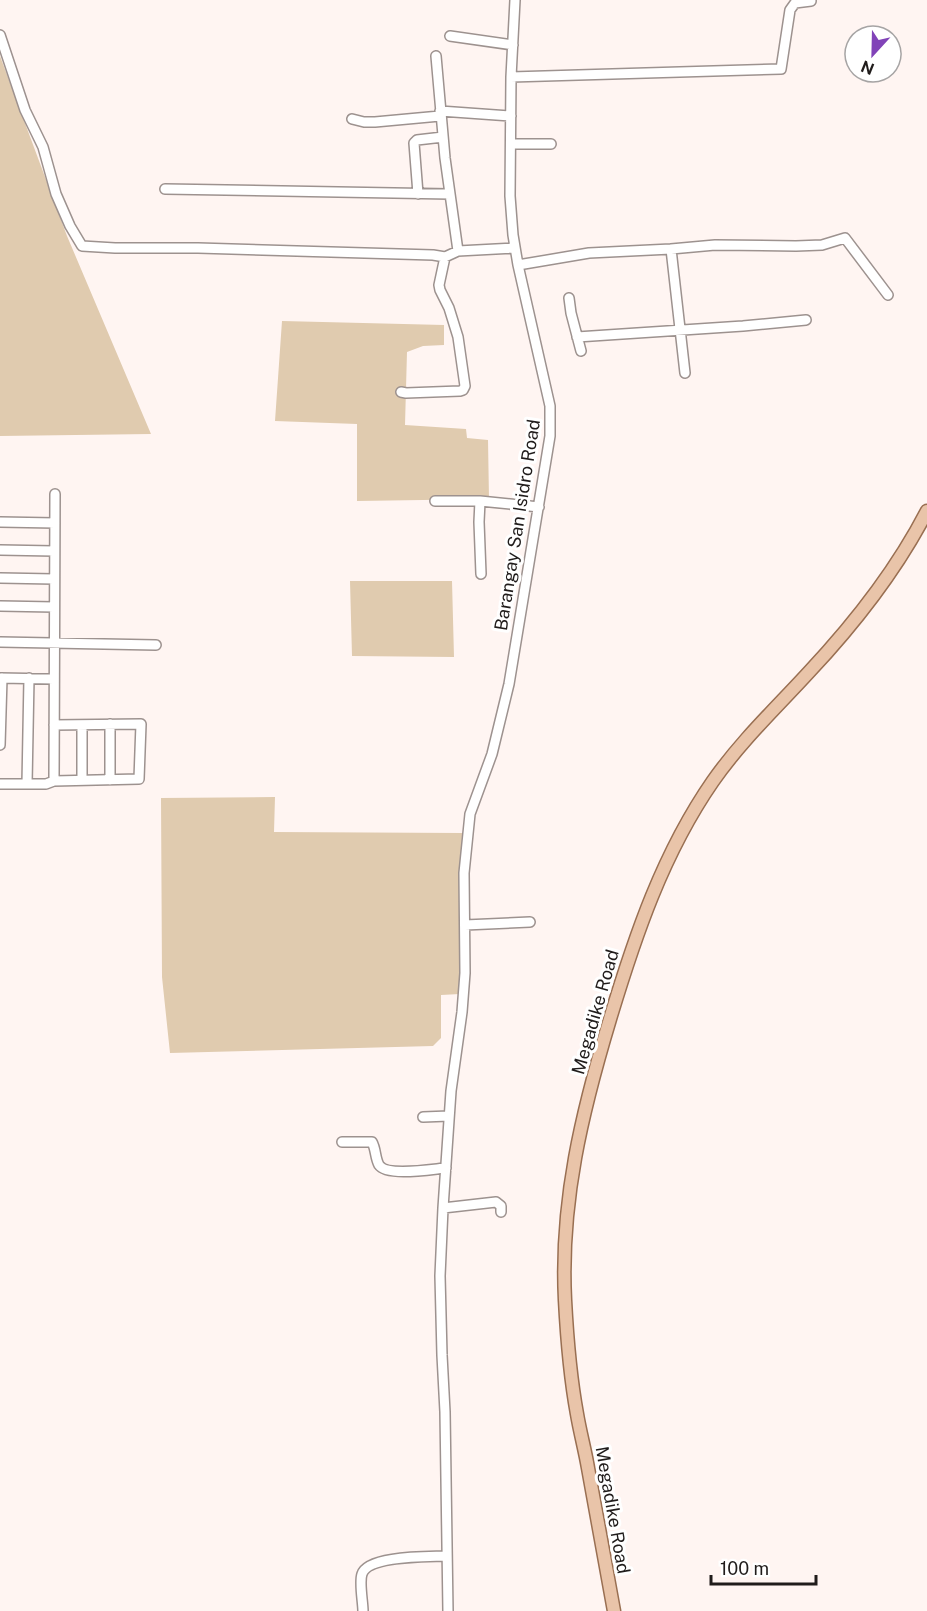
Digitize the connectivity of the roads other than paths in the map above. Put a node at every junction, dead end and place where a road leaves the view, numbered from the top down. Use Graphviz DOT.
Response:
graph roads {
  1 [pos="515,0"];
  2 [pos="811,1"];
  3 [pos="0,35"];
  4 [pos="450,36"];
  5 [pos="513,45"];
  6 [pos="436,56"];
  7 [pos="511,77"];
  8 [pos="440,113"];
  9 [pos="511,116"];
  10 [pos="352,119"];
  11 [pos="442,137"];
  12 [pos="511,144"];
  13 [pos="551,144"];
  14 [pos="165,189"];
  15 [pos="418,194"];
  16 [pos="450,194"];
  17 [pos="515,248"];
  18 [pos="671,249"];
  19 [pos="458,251"];
  20 [pos="445,257"];
  21 [pos="518,265"];
  22 [pos="888,296"];
  23 [pos="569,298"];
  24 [pos="806,320"];
  25 [pos="681,330"];
  26 [pos="578,337"];
  27 [pos="581,351"];
  28 [pos="685,373"];
  29 [pos="401,392"];
  30 [pos="55,494"];
  31 [pos="435,501"];
  32 [pos="480,501"];
  33 [pos="538,507"];
  34 [pos="927,511"];
  35 [pos="0,522"];
  36 [pos="54,523"];
  37 [pos="0,550"];
  38 [pos="54,551"];
  39 [pos="481,574"];
  40 [pos="0,578"];
  41 [pos="54,579"];
  42 [pos="0,606"];
  43 [pos="54,607"];
  44 [pos="0,642"];
  45 [pos="55,642"];
  46 [pos="156,645"];
  47 [pos="1,678"];
  48 [pos="29,678"];
  49 [pos="54,679"];
  50 [pos="110,724"];
  51 [pos="54,725"];
  52 [pos="82,725"];
  53 [pos="0,745"];
  54 [pos="82,780"];
  55 [pos="110,780"];
  56 [pos="54,781"];
  57 [pos="0,784"];
  58 [pos="27,784"];
  59 [pos="530,922"];
  60 [pos="465,925"];
  61 [pos="449,1116"];
  62 [pos="423,1117"];
  63 [pos="342,1142"];
  64 [pos="446,1168"];
  65 [pos="443,1208"];
  66 [pos="501,1212"];
  67 [pos="447,1556"];
  68 [pos="363,1611"];
  69 [pos="448,1611"];
  70 [pos="614,1611"];
  1 -- 5 [label="street, Barangay San Isidro Road"];
  2 -- 7 [label="street"];
  3 -- 20 [label="street"];
  4 -- 5 [label="street"];
  5 -- 7 [label="street, Barangay San Isidro Road"];
  6 -- 8 [label="street"];
  7 -- 9 [label="street, Barangay San Isidro Road"];
  8 -- 9 [label="street"];
  8 -- 10 [label="street"];
  8 -- 11 [label="street"];
  9 -- 12 [label="street, Barangay San Isidro Road"];
  11 -- 15 [label="street"];
  11 -- 16 [label="street"];
  12 -- 13 [label="street"];
  12 -- 17 [label="street, Barangay San Isidro Road"];
  14 -- 15 [label="street"];
  15 -- 16 [label="street"];
  16 -- 19 [label="street"];
  17 -- 19 [label="street"];
  17 -- 21 [label="street, Barangay San Isidro Road"];
  18 -- 21 [label="street"];
  18 -- 22 [label="street"];
  18 -- 25 [label="street"];
  19 -- 20 [label="street"];
  20 -- 29 [label="street"];
  21 -- 33 [label="street, Barangay San Isidro Road"];
  23 -- 26 [label="street"];
  24 -- 25 [label="street"];
  25 -- 26 [label="street"];
  25 -- 28 [label="street"];
  26 -- 27 [label="street"];
  30 -- 36 [label="street"];
  31 -- 32 [label="street"];
  32 -- 33 [label="street"];
  32 -- 39 [label="street"];
  33 -- 60 [label="street, Barangay San Isidro Road"];
  34 -- 70 [label="main road, Megadike Road"];
  35 -- 36 [label="street"];
  36 -- 38 [label="street"];
  37 -- 38 [label="street"];
  38 -- 41 [label="street"];
  40 -- 41 [label="street"];
  41 -- 43 [label="street"];
  42 -- 43 [label="street"];
  43 -- 45 [label="street"];
  44 -- 45 [label="street"];
  45 -- 46 [label="street"];
  45 -- 49 [label="street"];
  47 -- 48 [label="street"];
  47 -- 53 [label="street"];
  48 -- 49 [label="street"];
  48 -- 58 [label="street"];
  49 -- 51 [label="street"];
  50 -- 52 [label="street"];
  50 -- 55 [label="street"];
  50 -- 55 [label="street"];
  51 -- 52 [label="street"];
  51 -- 56 [label="street"];
  52 -- 54 [label="street"];
  54 -- 55 [label="street"];
  54 -- 56 [label="street"];
  56 -- 58 [label="street"];
  57 -- 58 [label="street"];
  59 -- 60 [label="street"];
  60 -- 61 [label="street, Barangay San Isidro Road"];
  61 -- 62 [label="street"];
  61 -- 64 [label="street, Barangay San Isidro Road"];
  63 -- 64 [label="street"];
  64 -- 65 [label="street, Barangay San Isidro Road"];
  65 -- 66 [label="street"];
  65 -- 67 [label="street, Barangay San Isidro Road"];
  67 -- 68 [label="street"];
  67 -- 69 [label="street, Barangay San Isidro Road"];
}
